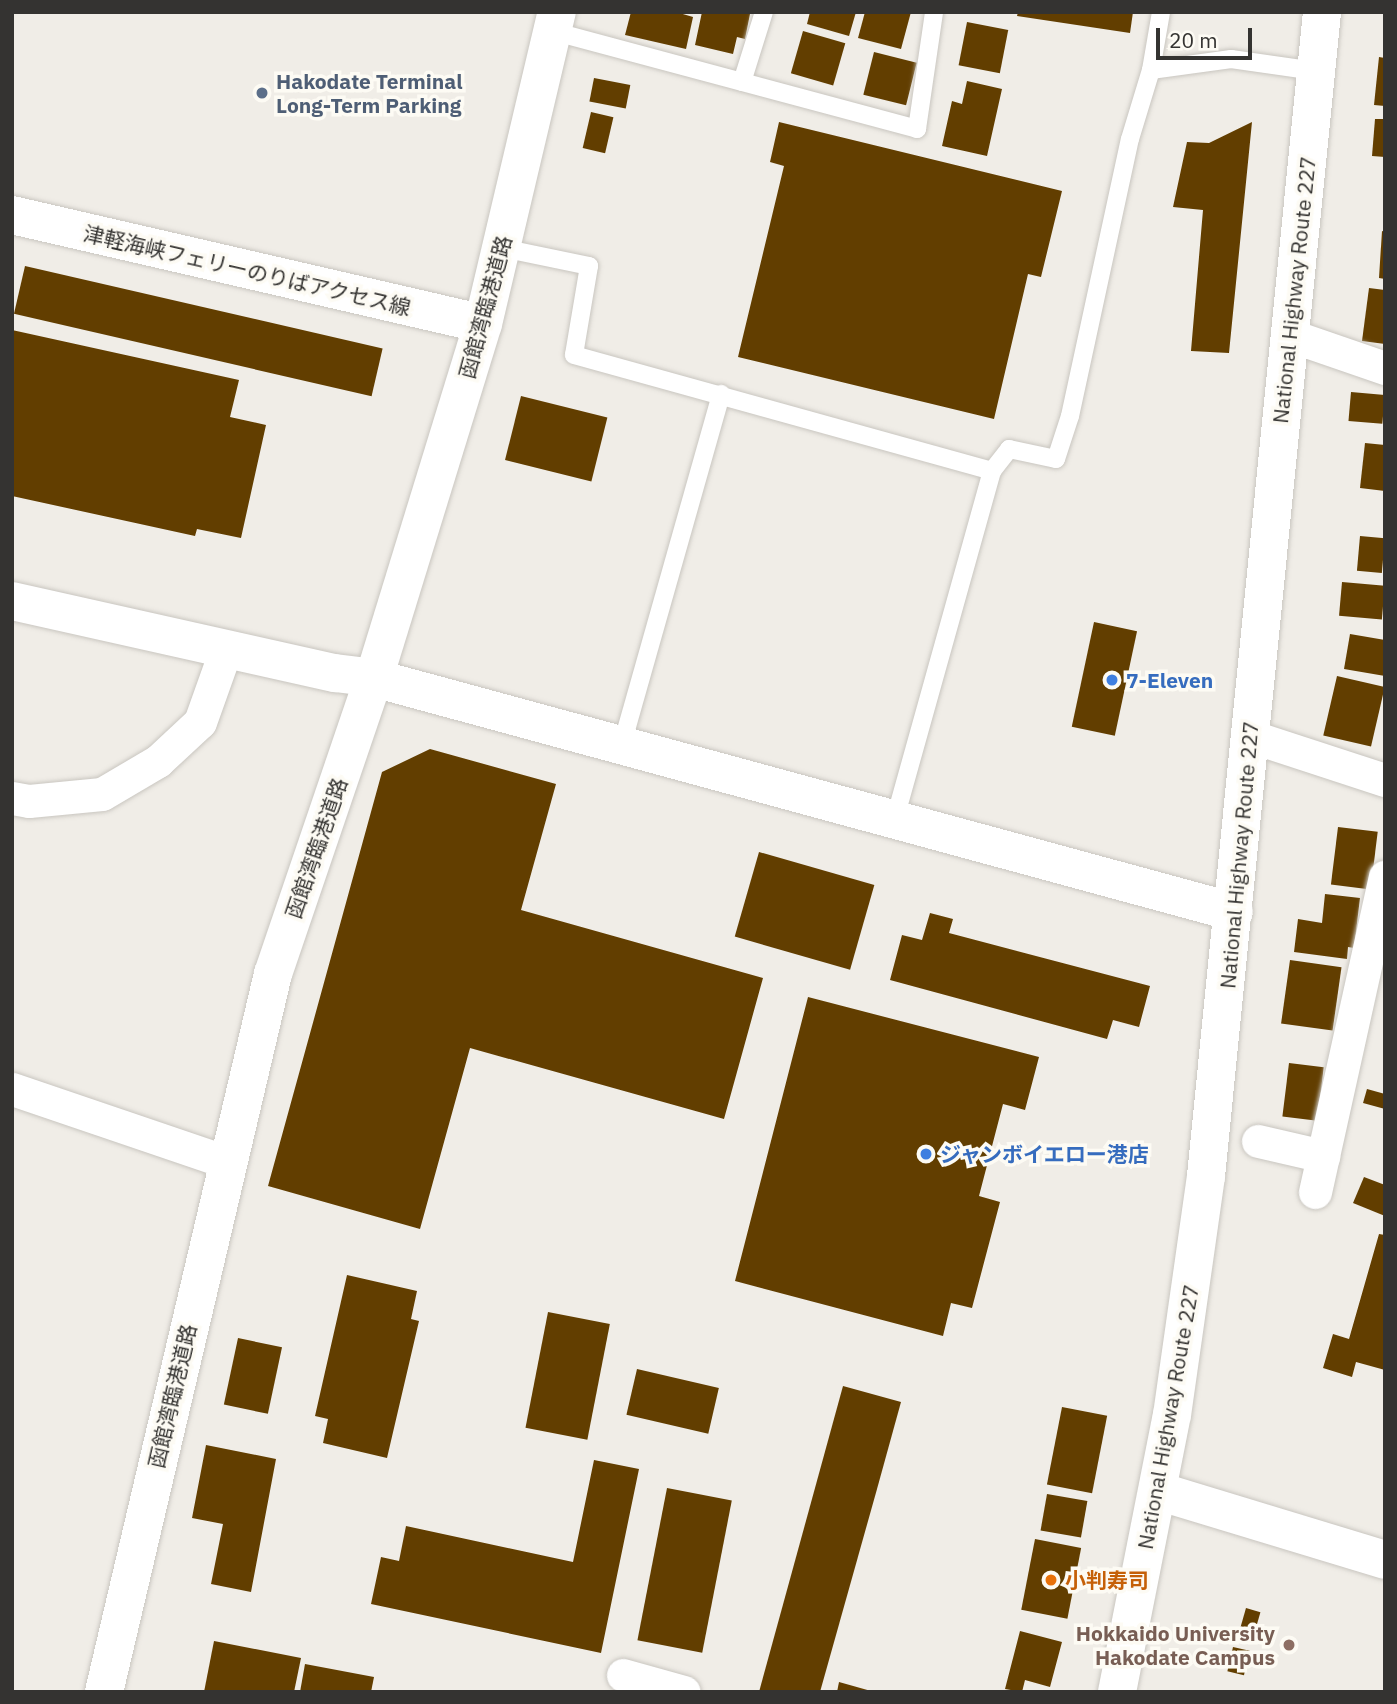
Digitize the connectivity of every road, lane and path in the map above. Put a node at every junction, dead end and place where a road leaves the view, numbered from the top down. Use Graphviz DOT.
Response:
graph roads {
  1 [pos="764,12"];
  2 [pos="934,12"];
  3 [pos="1161,12"];
  4 [pos="1322,12"];
  5 [pos="554,21"];
  6 [pos="1151,70"];
  7 [pos="1315,71"];
  8 [pos="742,82"];
  9 [pos="12,215"];
  10 [pos="502,248"];
  11 [pos="483,324"];
  12 [pos="1289,335"];
  13 [pos="1385,368"];
  14 [pos="721,394"];
  15 [pos="992,471"];
  16 [pos="12,601"];
  17 [pos="226,649"];
  18 [pos="374,678"];
  19 [pos="1250,736"];
  20 [pos="621,748"];
  21 [pos="1385,780"];
  22 [pos="12,798"];
  23 [pos="894,821"];
  24 [pos="1385,877"];
  25 [pos="1234,912"];
  26 [pos="12,1090"];
  27 [pos="1258,1141"];
  28 [pos="1323,1156"];
  29 [pos="227,1162"];
  30 [pos="1315,1192"];
  31 [pos="1158,1491"];
  32 [pos="1385,1560"];
  33 [pos="623,1675"];
  34 [pos="104,1692"];
  35 [pos="684,1692"];
  36 [pos="1117,1692"];
  1 -- 8 [label="lane"];
  2 -- 8 [label="lane"];
  3 -- 6 [label="lane"];
  4 -- 7 [label="main road, National Highway Route 227"];
  5 -- 8 [label="lane"];
  5 -- 10 [label="main road, 函館湾臨港道路"];
  6 -- 7 [label="lane"];
  6 -- 15 [label="lane"];
  7 -- 12 [label="main road, National Highway Route 227"];
  9 -- 11 [label="main road, 津軽海峡フェリーのりばアクセス線"];
  10 -- 11 [label="main road, 函館湾臨港道路"];
  10 -- 14 [label="lane"];
  11 -- 18 [label="main road, 函館湾臨港道路"];
  12 -- 13 [label="street"];
  12 -- 19 [label="main road, National Highway Route 227"];
  14 -- 15 [label="lane"];
  14 -- 20 [label="lane"];
  15 -- 23 [label="lane"];
  16 -- 17 [label="main road"];
  17 -- 18 [label="main road"];
  17 -- 22 [label="street"];
  18 -- 20 [label="main road"];
  18 -- 29 [label="main road, 函館湾臨港道路"];
  19 -- 21 [label="street"];
  19 -- 25 [label="main road, National Highway Route 227"];
  20 -- 23 [label="main road"];
  23 -- 25 [label="main road"];
  24 -- 28 [label="street"];
  25 -- 31 [label="main road, National Highway Route 227"];
  26 -- 29 [label="street"];
  27 -- 28 [label="street"];
  28 -- 30 [label="street"];
  29 -- 34 [label="main road, 函館湾臨港道路"];
  31 -- 32 [label="main road"];
  31 -- 36 [label="main road, National Highway Route 227"];
  33 -- 35 [label="street"];
}
